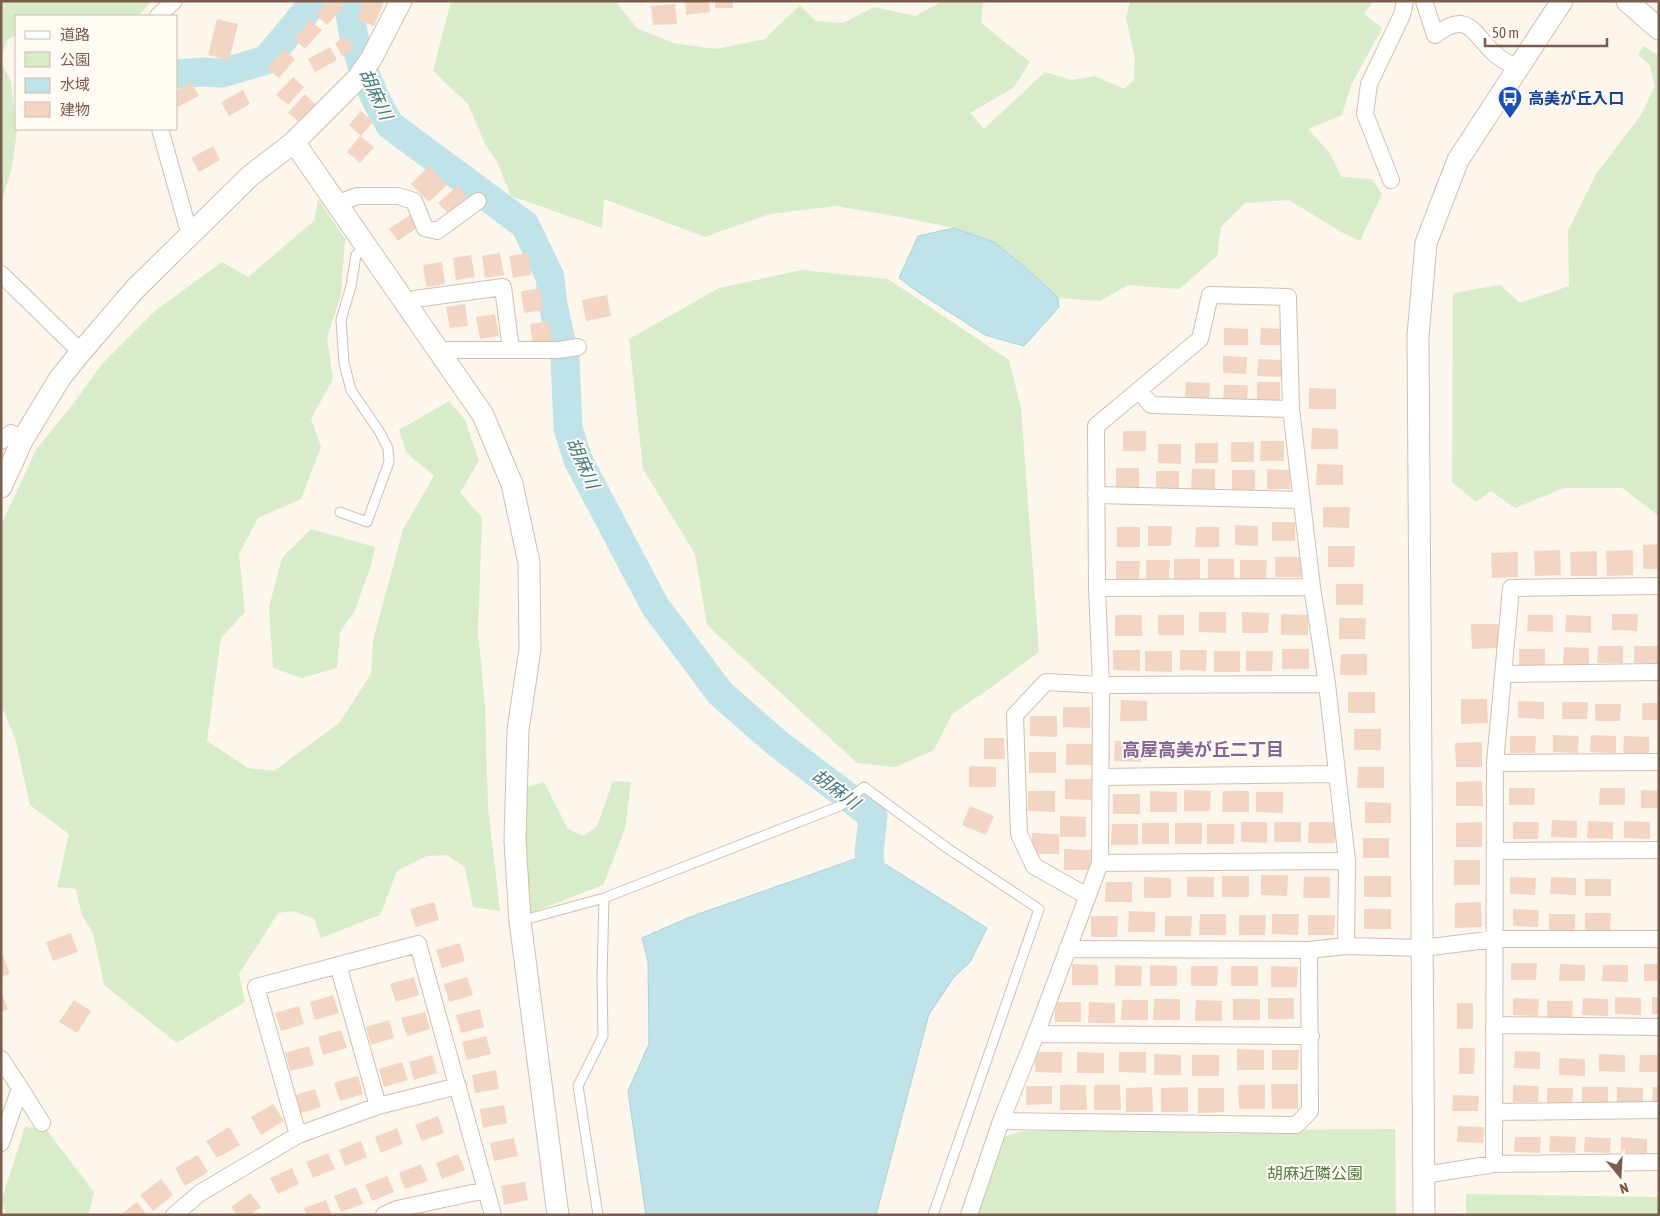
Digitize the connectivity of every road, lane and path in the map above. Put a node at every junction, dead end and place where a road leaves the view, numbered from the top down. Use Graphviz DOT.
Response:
graph roads {
  1 [pos="174,1"];
  2 [pos="401,1"];
  3 [pos="1405,1"];
  4 [pos="1424,1"];
  5 [pos="1562,1"];
  6 [pos="1627,1"];
  7 [pos="159,15"];
  8 [pos="1659,29"];
  9 [pos="1518,68"];
  10 [pos="160,130"];
  11 [pos="294,142"];
  12 [pos="1391,180"];
  13 [pos="478,201"];
  14 [pos="336,204"];
  15 [pos="194,231"];
  16 [pos="366,247"];
  17 [pos="1,274"];
  18 [pos="405,304"];
  19 [pos="578,347"];
  20 [pos="511,350"];
  21 [pos="81,352"];
  22 [pos="439,354"];
  23 [pos="1140,390"];
  24 [pos="1292,408"];
  25 [pos="23,439"];
  26 [pos="1,441"];
  27 [pos="1,487"];
  28 [pos="1096,495"];
  29 [pos="1302,500"];
  30 [pos="340,512"];
  31 [pos="1659,586"];
  32 [pos="1097,588"];
  33 [pos="1312,588"];
  34 [pos="1659,672"];
  35 [pos="1503,674"];
  36 [pos="1327,684"];
  37 [pos="1101,685"];
  38 [pos="1659,762"];
  39 [pos="1495,763"];
  40 [pos="1337,774"];
  41 [pos="1101,777"];
  42 [pos="1659,850"];
  43 [pos="1495,851"];
  44 [pos="1346,861"];
  45 [pos="1100,863"];
  46 [pos="1087,896"];
  47 [pos="604,898"];
  48 [pos="520,921"];
  49 [pos="1495,939"];
  50 [pos="1659,939"];
  51 [pos="1346,946"];
  52 [pos="1423,948"];
  53 [pos="1067,950"];
  54 [pos="1309,950"];
  55 [pos="338,965"];
  56 [pos="1494,1025"];
  57 [pos="1659,1027"];
  58 [pos="1036,1034"];
  59 [pos="1311,1036"];
  60 [pos="1,1059"];
  61 [pos="458,1086"];
  62 [pos="22,1091"];
  63 [pos="378,1106"];
  64 [pos="1659,1110"];
  65 [pos="1494,1112"];
  66 [pos="1001,1121"];
  67 [pos="42,1123"];
  68 [pos="298,1135"];
  69 [pos="1,1143"];
  70 [pos="1659,1162"];
  71 [pos="1494,1164"];
  72 [pos="1424,1175"];
  73 [pos="486,1190"];
  74 [pos="174,1215"];
  75 [pos="384,1215"];
  76 [pos="493,1215"];
  77 [pos="558,1215"];
  78 [pos="598,1215"];
  79 [pos="934,1215"];
  80 [pos="969,1215"];
  81 [pos="1424,1215"];
  1 -- 7 [label="street"];
  2 -- 11 [label="street"];
  3 -- 12 [label="street"];
  4 -- 9 [label="street"];
  5 -- 9 [label="street"];
  6 -- 8 [label="street"];
  9 -- 52 [label="street"];
  10 -- 15 [label="street"];
  11 -- 14 [label="street"];
  11 -- 15 [label="street"];
  13 -- 14 [label="street"];
  14 -- 16 [label="street"];
  15 -- 21 [label="street"];
  16 -- 18 [label="street"];
  16 -- 30 [label="lane"];
  17 -- 21 [label="street"];
  18 -- 20 [label="street"];
  18 -- 22 [label="street"];
  19 -- 20 [label="street"];
  20 -- 22 [label="street"];
  21 -- 25 [label="street"];
  22 -- 48 [label="street"];
  23 -- 24 [label="street"];
  23 -- 24 [label="street"];
  23 -- 28 [label="street"];
  24 -- 29 [label="street"];
  25 -- 26 [label="street"];
  25 -- 27 [label="street"];
  28 -- 29 [label="street"];
  28 -- 32 [label="street"];
  29 -- 33 [label="street"];
  31 -- 35 [label="street"];
  32 -- 33 [label="street"];
  32 -- 37 [label="street"];
  33 -- 36 [label="street"];
  34 -- 35 [label="street"];
  35 -- 39 [label="street"];
  36 -- 37 [label="street"];
  36 -- 40 [label="street"];
  37 -- 41 [label="street"];
  37 -- 46 [label="street"];
  38 -- 39 [label="street"];
  39 -- 43 [label="street"];
  40 -- 41 [label="street"];
  40 -- 44 [label="street"];
  41 -- 45 [label="street"];
  42 -- 43 [label="street"];
  43 -- 49 [label="street"];
  44 -- 45 [label="street"];
  44 -- 51 [label="street"];
  45 -- 46 [label="street"];
  46 -- 53 [label="street"];
  47 -- 48 [label="lane"];
  47 -- 78 [label="lane"];
  47 -- 79 [label="lane"];
  48 -- 77 [label="street"];
  49 -- 50 [label="street"];
  49 -- 52 [label="street"];
  49 -- 56 [label="street"];
  51 -- 52 [label="street"];
  51 -- 54 [label="street"];
  52 -- 72 [label="street"];
  53 -- 54 [label="street"];
  53 -- 58 [label="street"];
  54 -- 59 [label="street"];
  55 -- 61 [label="street"];
  55 -- 63 [label="street"];
  55 -- 68 [label="street"];
  56 -- 57 [label="street"];
  56 -- 65 [label="street"];
  58 -- 59 [label="street"];
  58 -- 66 [label="street"];
  59 -- 66 [label="street"];
  60 -- 62 [label="street"];
  61 -- 63 [label="street"];
  61 -- 73 [label="street"];
  62 -- 67 [label="street"];
  62 -- 69 [label="street"];
  63 -- 68 [label="street"];
  64 -- 65 [label="street"];
  65 -- 71 [label="street"];
  66 -- 80 [label="street"];
  68 -- 74 [label="street"];
  70 -- 71 [label="street"];
  71 -- 72 [label="street"];
  72 -- 81 [label="street"];
  73 -- 75 [label="street"];
  73 -- 76 [label="street"];
}
